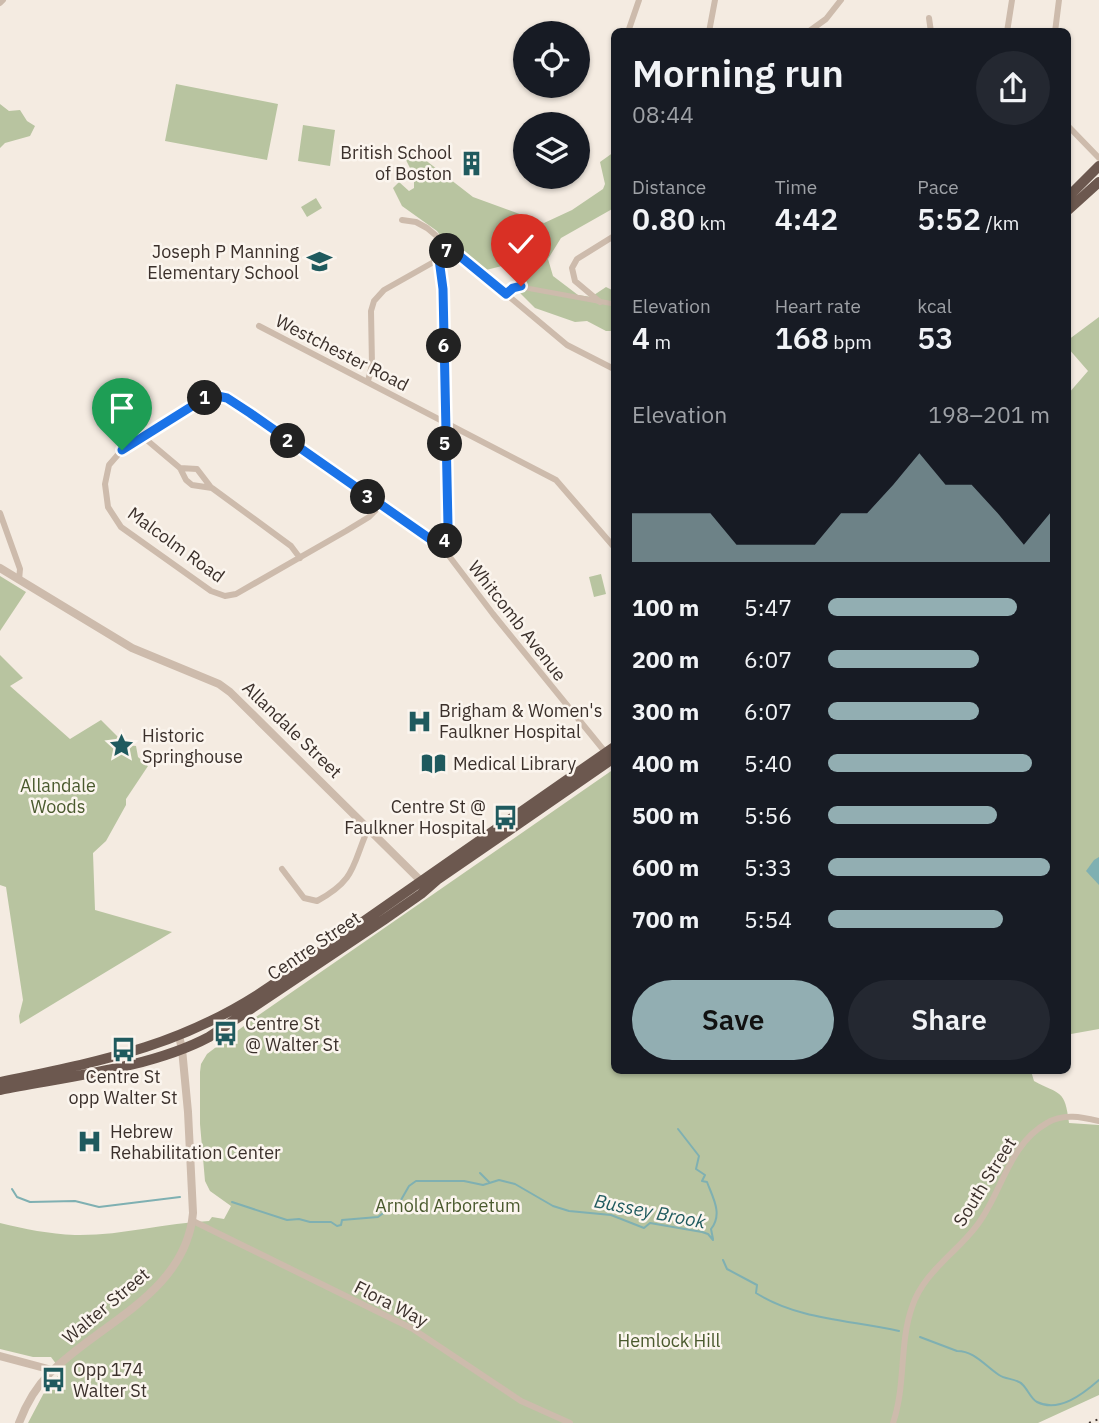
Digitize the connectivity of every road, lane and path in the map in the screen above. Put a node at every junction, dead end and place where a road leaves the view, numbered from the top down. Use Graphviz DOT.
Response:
graph roads {
  1 [pos="639,0"];
  2 [pos="715,0"];
  3 [pos="841,0"];
  4 [pos="1059,0"];
  5 [pos="1010,1"];
  6 [pos="929,18"];
  7 [pos="629,28"];
  8 [pos="710,28"];
  9 [pos="814,28"];
  10 [pos="930,28"];
  11 [pos="1007,28"];
  12 [pos="1056,28"];
  13 [pos="1071,129"];
  14 [pos="1099,158"];
  15 [pos="1099,166"];
  16 [pos="1099,182"];
  17 [pos="1071,194"];
  18 [pos="1071,207"];
  19 [pos="402,220"];
  20 [pos="611,238"];
  21 [pos="450,248"];
  22 [pos="439,259"];
  23 [pos="506,294"];
  24 [pos="600,302"];
  25 [pos="611,304"];
  26 [pos="259,326"];
  27 [pos="611,367"];
  28 [pos="368,381"];
  29 [pos="445,422"];
  30 [pos="142,436"];
  31 [pos="180,468"];
  32 [pos="212,488"];
  33 [pos="380,506"];
  34 [pos="0,513"];
  35 [pos="611,544"];
  36 [pos="443,548"];
  37 [pos="300,558"];
  38 [pos="0,568"];
  39 [pos="19,580"];
  40 [pos="611,755"];
  41 [pos="369,827"];
  42 [pos="282,869"];
  43 [pos="424,885"];
  44 [pos="178,1036"];
  45 [pos="182,1049"];
  46 [pos="0,1082"];
  47 [pos="0,1090"];
  48 [pos="1099,1121"];
  49 [pos="193,1221"];
  50 [pos="0,1356"];
  51 [pos="52,1370"];
  52 [pos="19,1423"];
  53 [pos="570,1423"];
  54 [pos="893,1423"];
  1 -- 7 [label="street"];
  2 -- 8 [label="street"];
  3 -- 9 [label="street"];
  4 -- 12 [label="street"];
  5 -- 11 [label="street"];
  6 -- 10 [label="street"];
  13 -- 14 [label="street"];
  15 -- 17 [label="highway"];
  16 -- 18 [label="highway"];
  19 -- 21 [label="street"];
  20 -- 24 [label="street"];
  21 -- 22 [label="street"];
  21 -- 23 [label="street"];
  22 -- 28 [label="street"];
  22 -- 29 [label="street"];
  23 -- 24 [label="street"];
  23 -- 27 [label="street"];
  24 -- 25 [label="street"];
  26 -- 28 [label="street, Westchester Road"];
  28 -- 29 [label="street, Westchester Road"];
  29 -- 35 [label="street, Westchester Road"];
  29 -- 36 [label="street"];
  30 -- 31 [label="street"];
  30 -- 33 [label="street, Whitcomb Avenue"];
  30 -- 37 [label="street, Malcolm Road"];
  31 -- 32 [label="street"];
  31 -- 32 [label="street"];
  32 -- 37 [label="street"];
  33 -- 36 [label="street, Whitcomb Avenue"];
  33 -- 37 [label="street, Malcolm Road"];
  34 -- 39 [label="street"];
  36 -- 40 [label="street, Whitcomb Avenue"];
  38 -- 39 [label="street, Allandale Street"];
  39 -- 41 [label="street, Allandale Street"];
  40 -- 43 [label="highway, Centre Street"];
  41 -- 42 [label="street"];
  41 -- 43 [label="street, Allandale Street"];
  43 -- 44 [label="highway, Centre Street"];
  43 -- 45 [label="highway, Centre Street"];
  44 -- 45 [label="street, Walter Street"];
  44 -- 46 [label="highway, Centre Street"];
  45 -- 47 [label="highway, Centre Street"];
  45 -- 49 [label="street, Walter Street"];
  48 -- 54 [label="street, South Street"];
  49 -- 51 [label="street, Walter Street"];
  49 -- 53 [label="street, Flora Way"];
  50 -- 51 [label="street"];
  51 -- 52 [label="street, Walter Street"];
}
